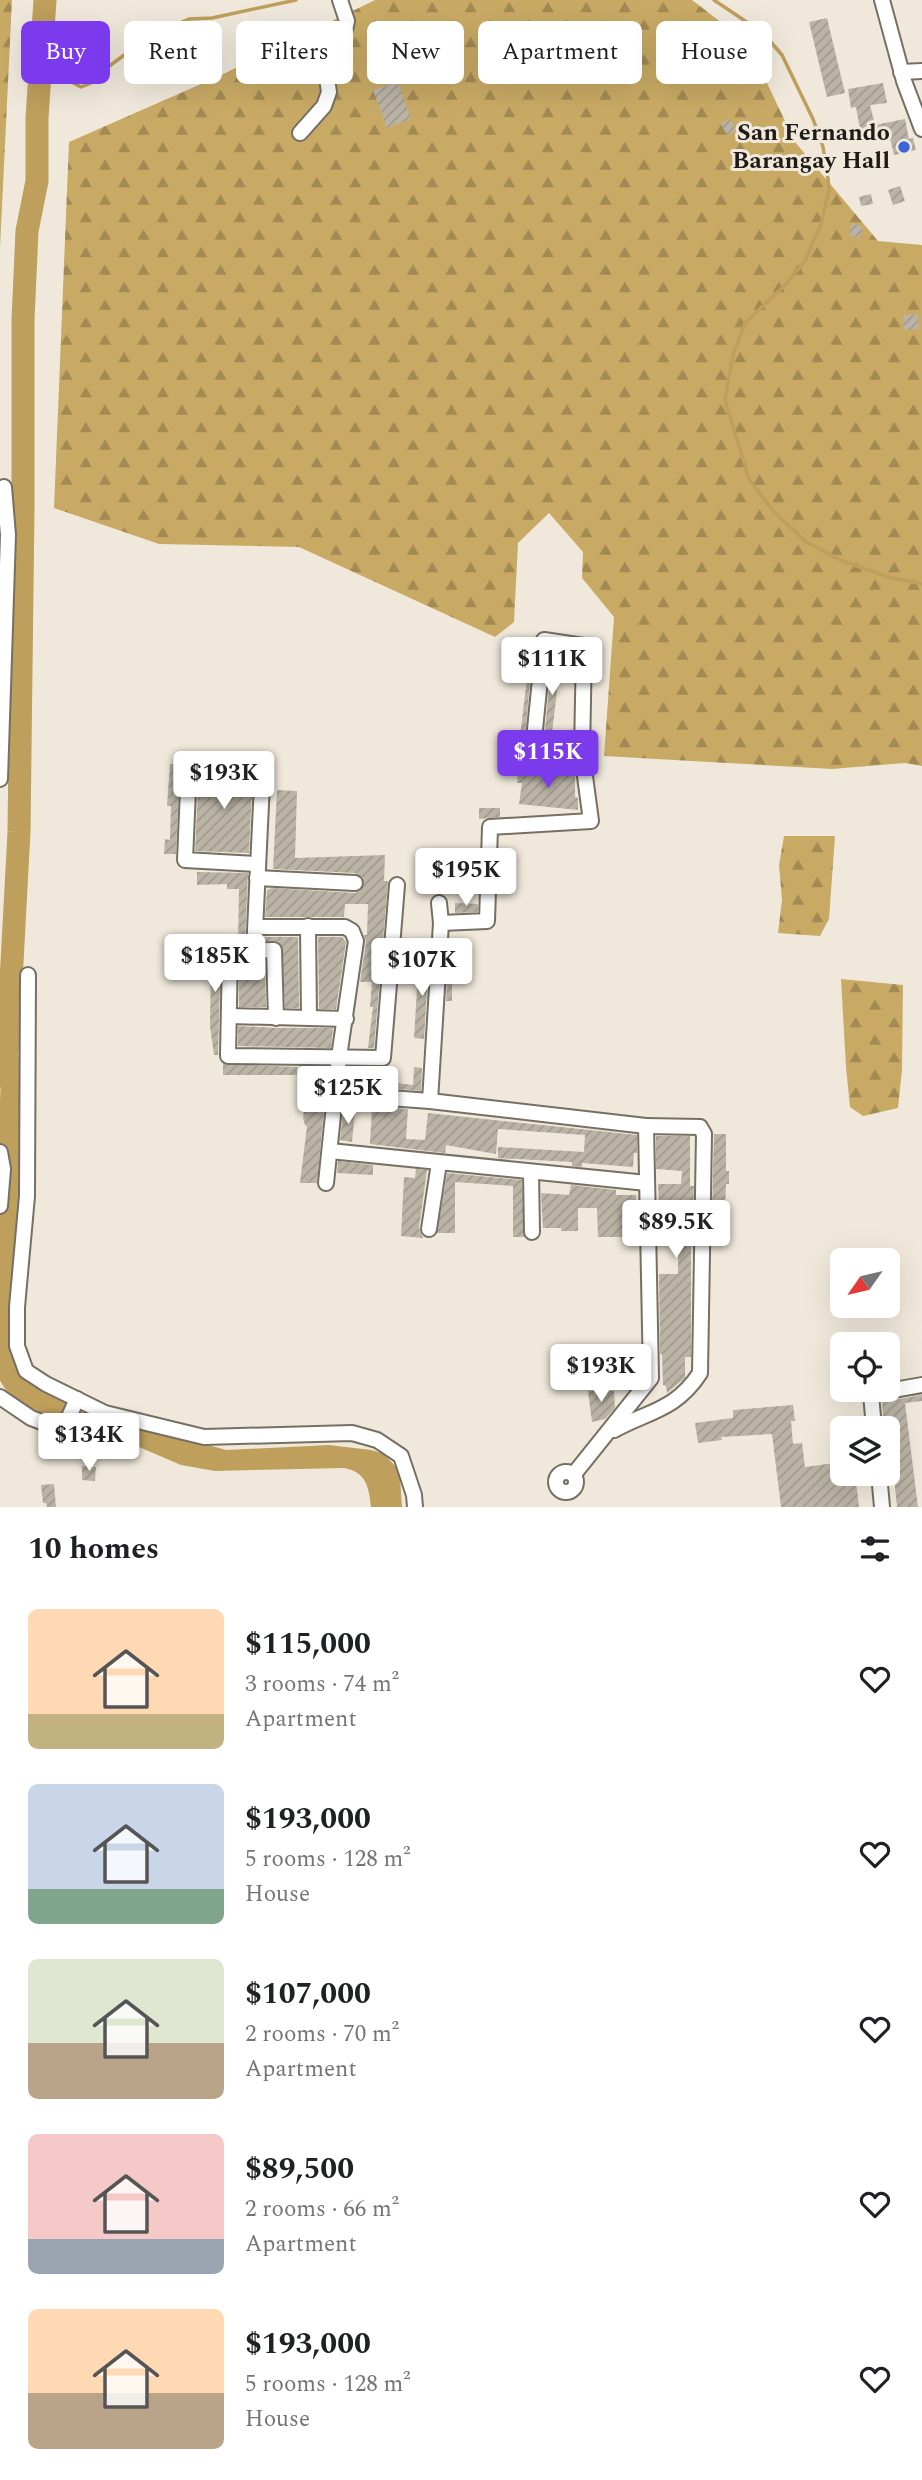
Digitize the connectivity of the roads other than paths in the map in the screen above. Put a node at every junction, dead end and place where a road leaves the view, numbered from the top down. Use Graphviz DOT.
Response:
graph roads {
  1 [pos="340,0"];
  2 [pos="882,0"];
  3 [pos="922,71"];
  4 [pos="901,72"];
  5 [pos="922,130"];
  6 [pos="300,133"];
  7 [pos="5,486"];
  8 [pos="582,754"];
  9 [pos="263,763"];
  10 [pos="189,766"];
  11 [pos="0,779"];
  12 [pos="257,871"];
  13 [pos="355,883"];
  14 [pos="397,885"];
  15 [pos="439,903"];
  16 [pos="441,923"];
  17 [pos="309,926"];
  18 [pos="256,927"];
  19 [pos="254,951"];
  20 [pos="28,975"];
  21 [pos="230,1016"];
  22 [pos="309,1017"];
  23 [pos="276,1018"];
  24 [pos="346,1019"];
  25 [pos="339,1058"];
  26 [pos="335,1094"];
  27 [pos="430,1101"];
  28 [pos="646,1126"];
  29 [pos="330,1151"];
  30 [pos="0,1152"];
  31 [pos="439,1163"];
  32 [pos="531,1171"];
  33 [pos="326,1183"];
  34 [pos="647,1183"];
  35 [pos="0,1206"];
  36 [pos="429,1229"];
  37 [pos="532,1232"];
  38 [pos="922,1385"];
  39 [pos="0,1397"];
  40 [pos="77,1399"];
  41 [pos="873,1416"];
  42 [pos="607,1434"];
  43 [pos="879,1486"];
  44 [pos="566,1500"];
  45 [pos="415,1507"];
  46 [pos="882,1507"];
  1 -- 6 [label="street"];
  2 -- 4 [label="street"];
  3 -- 4 [label="street"];
  4 -- 5 [label="street"];
  7 -- 11 [label="street"];
  8 -- 8 [label="street"];
  8 -- 16 [label="street"];
  9 -- 12 [label="street"];
  10 -- 12 [label="street"];
  12 -- 13 [label="street"];
  12 -- 18 [label="street"];
  14 -- 25 [label="street"];
  15 -- 16 [label="street"];
  16 -- 27 [label="street"];
  17 -- 18 [label="street"];
  17 -- 22 [label="street"];
  17 -- 24 [label="street"];
  18 -- 19 [label="street"];
  19 -- 21 [label="street"];
  19 -- 23 [label="street"];
  20 -- 40 [label="street"];
  21 -- 23 [label="street"];
  21 -- 25 [label="street"];
  22 -- 23 [label="street"];
  22 -- 24 [label="street"];
  24 -- 25 [label="street"];
  25 -- 26 [label="street"];
  26 -- 27 [label="street"];
  26 -- 29 [label="street"];
  27 -- 28 [label="street"];
  28 -- 34 [label="street"];
  28 -- 42 [label="street"];
  29 -- 31 [label="street"];
  29 -- 33 [label="street"];
  30 -- 35 [label="street"];
  31 -- 32 [label="street"];
  31 -- 36 [label="street"];
  32 -- 34 [label="street"];
  32 -- 37 [label="street"];
  34 -- 42 [label="street"];
  38 -- 41 [label="street"];
  39 -- 40 [label="street"];
  40 -- 45 [label="street"];
  42 -- 44 [label="street"];
  43 -- 46 [label="street"];
}
